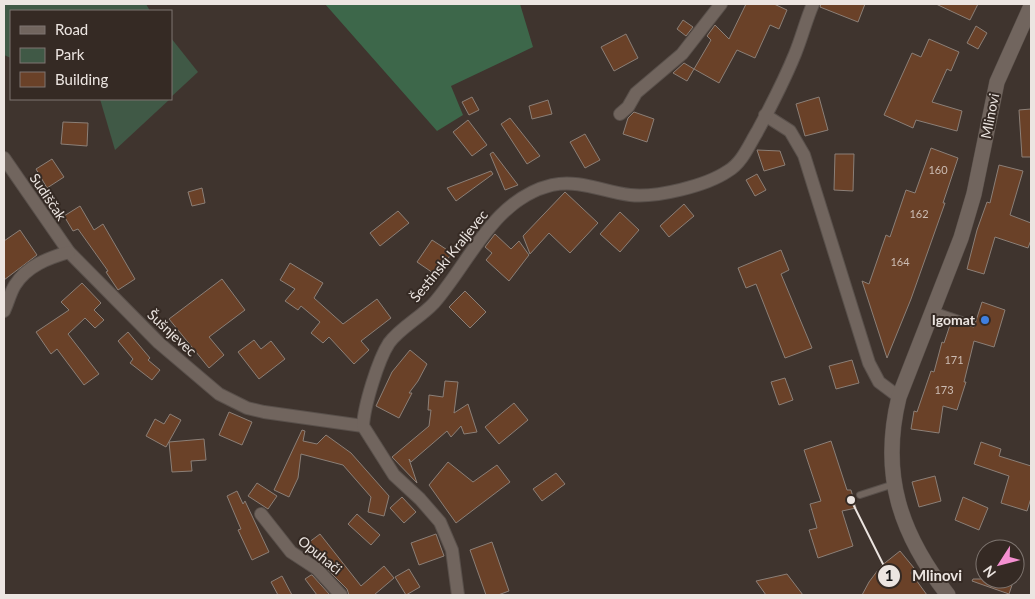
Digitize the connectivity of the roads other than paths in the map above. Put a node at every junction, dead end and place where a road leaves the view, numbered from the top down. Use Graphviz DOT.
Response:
graph roads {
  1 [pos="721,4"];
  2 [pos="813,4"];
  3 [pos="1031,6"];
  4 [pos="620,114"];
  5 [pos="765,116"];
  6 [pos="4,158"];
  7 [pos="69,252"];
  8 [pos="934,310"];
  9 [pos="4,311"];
  10 [pos="962,320"];
  11 [pos="899,397"];
  12 [pos="363,426"];
  13 [pos="894,484"];
  14 [pos="860,495"];
  15 [pos="261,514"];
  16 [pos="341,595"];
  17 [pos="458,595"];
  18 [pos="948,595"];
  1 -- 4 [label="street"];
  2 -- 5 [label="street, Šestinski Kraljevec"];
  3 -- 8 [label="main road, Mlinovi"];
  5 -- 11 [label="street"];
  5 -- 12 [label="street, Šestinski Kraljevec"];
  6 -- 7 [label="street, Sudiščak"];
  7 -- 9 [label="street"];
  7 -- 12 [label="street, Šušnjevec"];
  8 -- 10 [label="lane"];
  8 -- 11 [label="main road, Mlinovi"];
  11 -- 13 [label="main road, Mlinovi"];
  12 -- 17 [label="street"];
  13 -- 14 [label="lane"];
  13 -- 18 [label="main road, Mlinovi"];
  15 -- 16 [label="street, Opuhači"];
}
